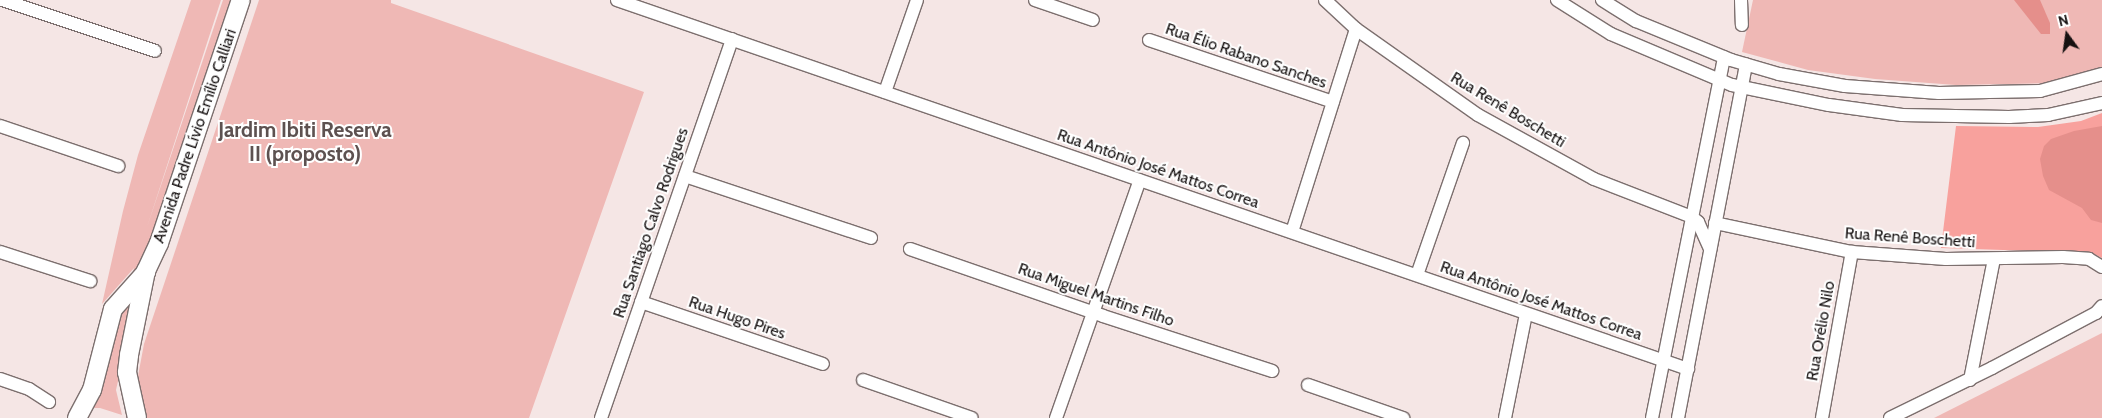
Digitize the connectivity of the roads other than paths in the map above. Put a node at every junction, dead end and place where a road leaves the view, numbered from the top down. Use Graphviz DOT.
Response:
graph roads {
  1 [pos="2,0"];
  2 [pos="241,0"];
  3 [pos="617,0"];
  4 [pos="917,0"];
  5 [pos="1035,0"];
  6 [pos="1326,0"];
  7 [pos="1557,0"];
  8 [pos="1602,0"];
  9 [pos="1741,0"];
  10 [pos="1094,20"];
  11 [pos="1742,25"];
  12 [pos="1356,29"];
  13 [pos="732,39"];
  14 [pos="1149,40"];
  15 [pos="1696,45"];
  16 [pos="155,51"];
  17 [pos="1724,57"];
  18 [pos="1746,64"];
  19 [pos="1688,66"];
  20 [pos="1779,74"];
  21 [pos="2102,74"];
  22 [pos="1719,80"];
  23 [pos="1741,87"];
  24 [pos="885,92"];
  25 [pos="1775,94"];
  26 [pos="1333,102"];
  27 [pos="2102,103"];
  28 [pos="1714,104"];
  29 [pos="0,126"];
  30 [pos="1463,143"];
  31 [pos="118,166"];
  32 [pos="685,176"];
  33 [pos="1140,180"];
  34 [pos="1720,201"];
  35 [pos="1692,217"];
  36 [pos="1715,223"];
  37 [pos="1292,232"];
  38 [pos="871,238"];
  39 [pos="910,249"];
  40 [pos="1710,249"];
  41 [pos="0,252"];
  42 [pos="1852,252"];
  43 [pos="1994,259"];
  44 [pos="2102,267"];
  45 [pos="146,271"];
  46 [pos="1417,275"];
  47 [pos="90,281"];
  48 [pos="641,302"];
  49 [pos="2102,306"];
  50 [pos="1093,312"];
  51 [pos="1526,314"];
  52 [pos="1977,350"];
  53 [pos="1663,360"];
  54 [pos="823,364"];
  55 [pos="1992,368"];
  56 [pos="1688,369"];
  57 [pos="1272,371"];
  58 [pos="0,379"];
  59 [pos="863,380"];
  60 [pos="1970,380"];
  61 [pos="1308,385"];
  62 [pos="49,402"];
  63 [pos="1823,417"];
  64 [pos="77,418"];
  65 [pos="137,418"];
  66 [pos="600,418"];
  67 [pos="972,418"];
  68 [pos="1056,418"];
  69 [pos="1403,418"];
  70 [pos="1505,418"];
  71 [pos="1652,418"];
  72 [pos="1678,418"];
  73 [pos="1890,418"];
  1 -- 16 [label="street"];
  2 -- 45 [label="street, Avenida Padre Lívio Emílio Calliari"];
  3 -- 13 [label="street, Rua Antônio José Mattos Correa"];
  4 -- 24 [label="street"];
  5 -- 10 [label="street"];
  6 -- 12 [label="street, Rua Renê Boschetti"];
  7 -- 19 [label="street"];
  8 -- 15 [label="street"];
  9 -- 11 [label="street"];
  12 -- 26 [label="street"];
  12 -- 35 [label="street, Rua Renê Boschetti"];
  13 -- 24 [label="street, Rua Antônio José Mattos Correa"];
  13 -- 32 [label="street, Rua Santiago Calvo Rodrigues"];
  14 -- 26 [label="street, Rua Élio Rabano Sanches"];
  15 -- 17 [label="street"];
  15 -- 19 [label="street"];
  17 -- 18 [label="street"];
  17 -- 22 [label="street"];
  18 -- 20 [label="street"];
  18 -- 23 [label="street"];
  19 -- 22 [label="street"];
  20 -- 21 [label="street"];
  20 -- 25 [label="street"];
  22 -- 23 [label="street"];
  22 -- 28 [label="street"];
  23 -- 25 [label="street"];
  23 -- 34 [label="street"];
  24 -- 33 [label="street, Rua Antônio José Mattos Correa"];
  25 -- 27 [label="street"];
  26 -- 37 [label="street"];
  28 -- 34 [label="street"];
  28 -- 35 [label="street"];
  29 -- 31 [label="street"];
  30 -- 46 [label="street"];
  32 -- 38 [label="street"];
  32 -- 48 [label="street, Rua Santiago Calvo Rodrigues"];
  33 -- 37 [label="street, Rua Antônio José Mattos Correa"];
  33 -- 50 [label="street"];
  34 -- 36 [label="street"];
  35 -- 40 [label="street"];
  35 -- 53 [label="street"];
  36 -- 40 [label="street"];
  36 -- 42 [label="street, Rua Renê Boschetti"];
  37 -- 46 [label="street, Rua Antônio José Mattos Correa"];
  39 -- 50 [label="street, Rua Miguel Martins Filho"];
  40 -- 56 [label="street"];
  41 -- 47 [label="street"];
  42 -- 43 [label="street, Rua Renê Boschetti"];
  42 -- 63 [label="street, Rua Orélio Nilo"];
  43 -- 44 [label="street, Rua Renê Boschetti"];
  43 -- 52 [label="street"];
  45 -- 64 [label="street, Avenida Padre Lívio Emílio Calliari"];
  45 -- 65 [label="street, Avenida Padre Lívio Emílio Calliari"];
  46 -- 51 [label="street, Rua Antônio José Mattos Correa"];
  48 -- 54 [label="street, Rua Hugo Pires"];
  48 -- 66 [label="street, Rua Santiago Calvo Rodrigues"];
  49 -- 55 [label="street"];
  50 -- 57 [label="street, Rua Miguel Martins Filho"];
  50 -- 68 [label="street"];
  51 -- 53 [label="street, Rua Antônio José Mattos Correa"];
  51 -- 70 [label="street"];
  52 -- 55 [label="street"];
  52 -- 60 [label="street"];
  53 -- 56 [label="street, Rua Antônio José Mattos Correa"];
  53 -- 71 [label="street"];
  55 -- 60 [label="street"];
  56 -- 72 [label="street"];
  58 -- 62 [label="street"];
  59 -- 67 [label="street"];
  60 -- 73 [label="street"];
  61 -- 69 [label="street"];
}
